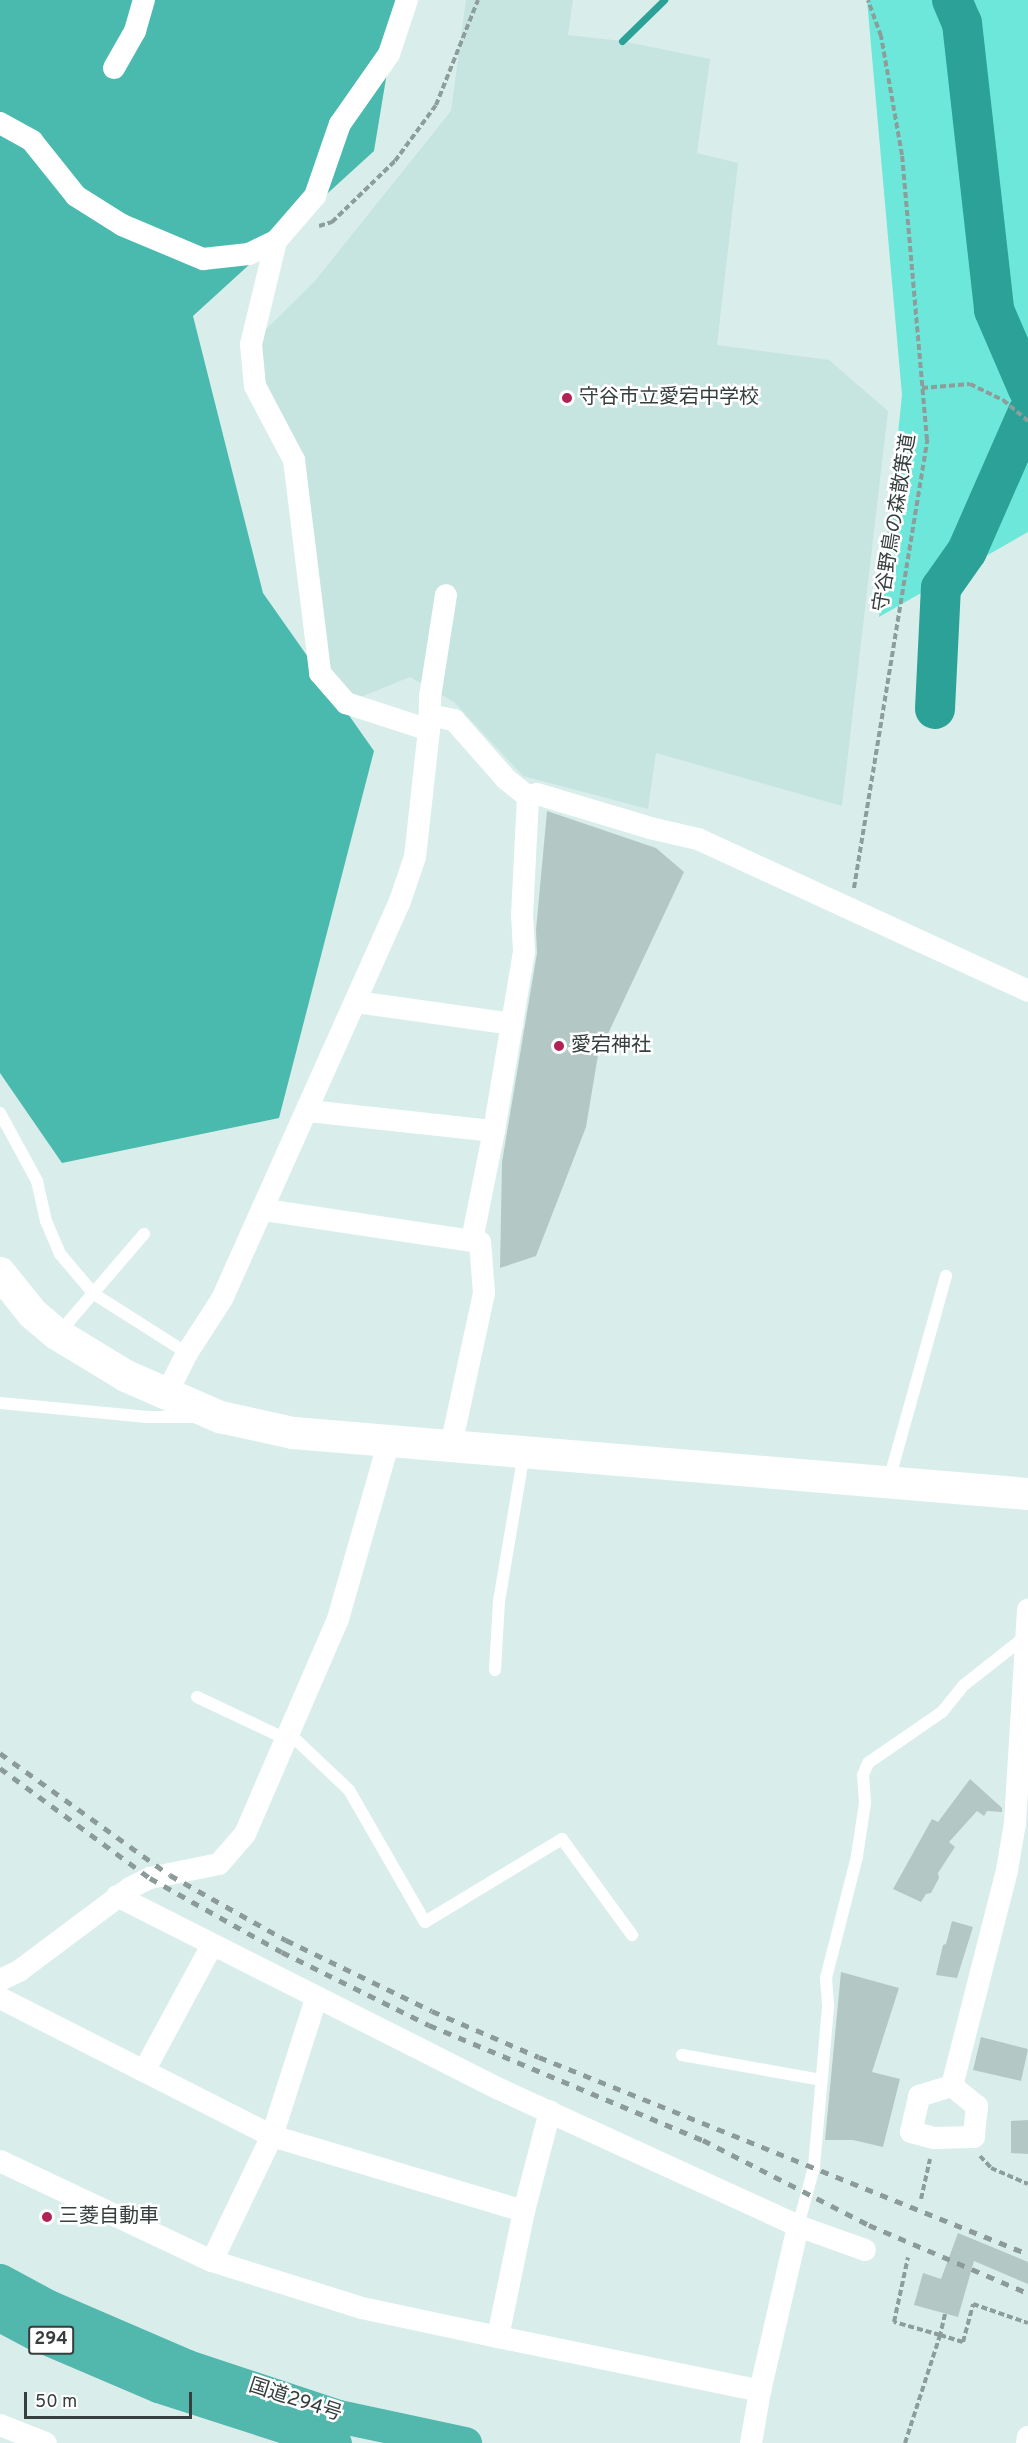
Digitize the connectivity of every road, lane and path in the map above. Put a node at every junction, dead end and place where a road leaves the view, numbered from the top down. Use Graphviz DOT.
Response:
graph roads {
  1 [pos="144,0"];
  2 [pos="408,0"];
  3 [pos="478,0"];
  4 [pos="868,0"];
  5 [pos="114,68"];
  6 [pos="0,123"];
  7 [pos="276,242"];
  8 [pos="922,388"];
  9 [pos="1028,421"];
  10 [pos="446,596"];
  11 [pos="430,722"];
  12 [pos="528,797"];
  13 [pos="851,909"];
  14 [pos="1028,991"];
  15 [pos="356,1002"];
  16 [pos="512,1024"];
  17 [pos="309,1110"];
  18 [pos="0,1113"];
  19 [pos="494,1131"];
  20 [pos="264,1210"];
  21 [pos="144,1234"];
  22 [pos="471,1240"];
  23 [pos="0,1273"];
  24 [pos="946,1276"];
  25 [pos="94,1294"];
  26 [pos="57,1334"];
  27 [pos="187,1353"];
  28 [pos="166,1395"];
  29 [pos="0,1404"];
  30 [pos="220,1417"];
  31 [pos="389,1441"];
  32 [pos="451,1446"];
  33 [pos="525,1452"];
  34 [pos="888,1480"];
  35 [pos="1028,1494"];
  36 [pos="1028,1608"];
  37 [pos="1025,1637"];
  38 [pos="495,1670"];
  39 [pos="198,1697"];
  40 [pos="289,1738"];
  41 [pos="117,1896"];
  42 [pos="632,1935"];
  43 [pos="212,1945"];
  44 [pos="0,1980"];
  45 [pos="0,1998"];
  46 [pos="316,1999"];
  47 [pos="682,2055"];
  48 [pos="144,2071"];
  49 [pos="821,2080"];
  50 [pos="952,2086"];
  51 [pos="550,2111"];
  52 [pos="272,2136"];
  53 [pos="934,2138"];
  54 [pos="0,2161"];
  55 [pos="921,2199"];
  56 [pos="525,2211"];
  57 [pos="798,2226"];
  58 [pos="865,2250"];
  59 [pos="908,2257"];
  60 [pos="212,2261"];
  61 [pos="0,2280"];
  62 [pos="945,2314"];
  63 [pos="0,2315"];
  64 [pos="1028,2323"];
  65 [pos="940,2335"];
  66 [pos="498,2337"];
  67 [pos="760,2391"];
  68 [pos="5,2433"];
  69 [pos="1028,2437"];
  70 [pos="46,2443"];
  71 [pos="335,2443"];
  72 [pos="465,2443"];
  73 [pos="751,2443"];
  74 [pos="905,2443"];
  75 [pos="1027,2443"];
  1 -- 5 [label="street"];
  2 -- 7 [label="street"];
  3 -- 7 [label="path"];
  4 -- 8 [label="path, 守谷野鳥の森散策道"];
  6 -- 7 [label="street"];
  7 -- 11 [label="street"];
  8 -- 9 [label="path"];
  8 -- 13 [label="path, 守谷野鳥の森散策道"];
  10 -- 11 [label="street"];
  11 -- 12 [label="street"];
  11 -- 15 [label="street"];
  12 -- 13 [label="street"];
  12 -- 16 [label="street"];
  13 -- 14 [label="street"];
  15 -- 16 [label="street"];
  15 -- 17 [label="street"];
  16 -- 19 [label="street"];
  17 -- 19 [label="street"];
  17 -- 20 [label="street"];
  18 -- 25 [label="lane"];
  19 -- 22 [label="street"];
  20 -- 22 [label="street"];
  20 -- 27 [label="street"];
  21 -- 25 [label="lane"];
  22 -- 32 [label="street"];
  23 -- 26 [label="street"];
  24 -- 34 [label="lane"];
  25 -- 26 [label="lane"];
  25 -- 27 [label="lane"];
  26 -- 28 [label="street"];
  27 -- 28 [label="street"];
  28 -- 30 [label="street"];
  29 -- 30 [label="lane"];
  30 -- 31 [label="street"];
  31 -- 32 [label="street"];
  31 -- 40 [label="street"];
  32 -- 33 [label="street"];
  33 -- 34 [label="street"];
  33 -- 38 [label="lane"];
  34 -- 35 [label="street"];
  36 -- 37 [label="street"];
  37 -- 49 [label="lane"];
  37 -- 50 [label="street"];
  39 -- 40 [label="lane"];
  40 -- 41 [label="street"];
  40 -- 42 [label="lane"];
  41 -- 43 [label="street"];
  41 -- 44 [label="street"];
  43 -- 46 [label="street"];
  43 -- 48 [label="street"];
  45 -- 48 [label="street"];
  46 -- 51 [label="street"];
  46 -- 52 [label="street"];
  47 -- 49 [label="lane"];
  48 -- 52 [label="street"];
  49 -- 57 [label="lane"];
  50 -- 53 [label="street"];
  50 -- 53 [label="street"];
  51 -- 56 [label="street"];
  51 -- 57 [label="street"];
  52 -- 56 [label="street"];
  52 -- 60 [label="street"];
  53 -- 55 [label="path"];
  54 -- 60 [label="street"];
  56 -- 66 [label="street"];
  57 -- 58 [label="street"];
  57 -- 67 [label="street"];
  59 -- 65 [label="path"];
  60 -- 66 [label="street"];
  61 -- 72 [label="highway, 国道294号 / 294"];
  62 -- 65 [label="path"];
  63 -- 71 [label="highway, 国道294号 / 294"];
  64 -- 65 [label="path"];
  65 -- 74 [label="path"];
  66 -- 67 [label="street"];
  67 -- 73 [label="street"];
  68 -- 70 [label="street"];
  69 -- 75 [label="street"];
}
